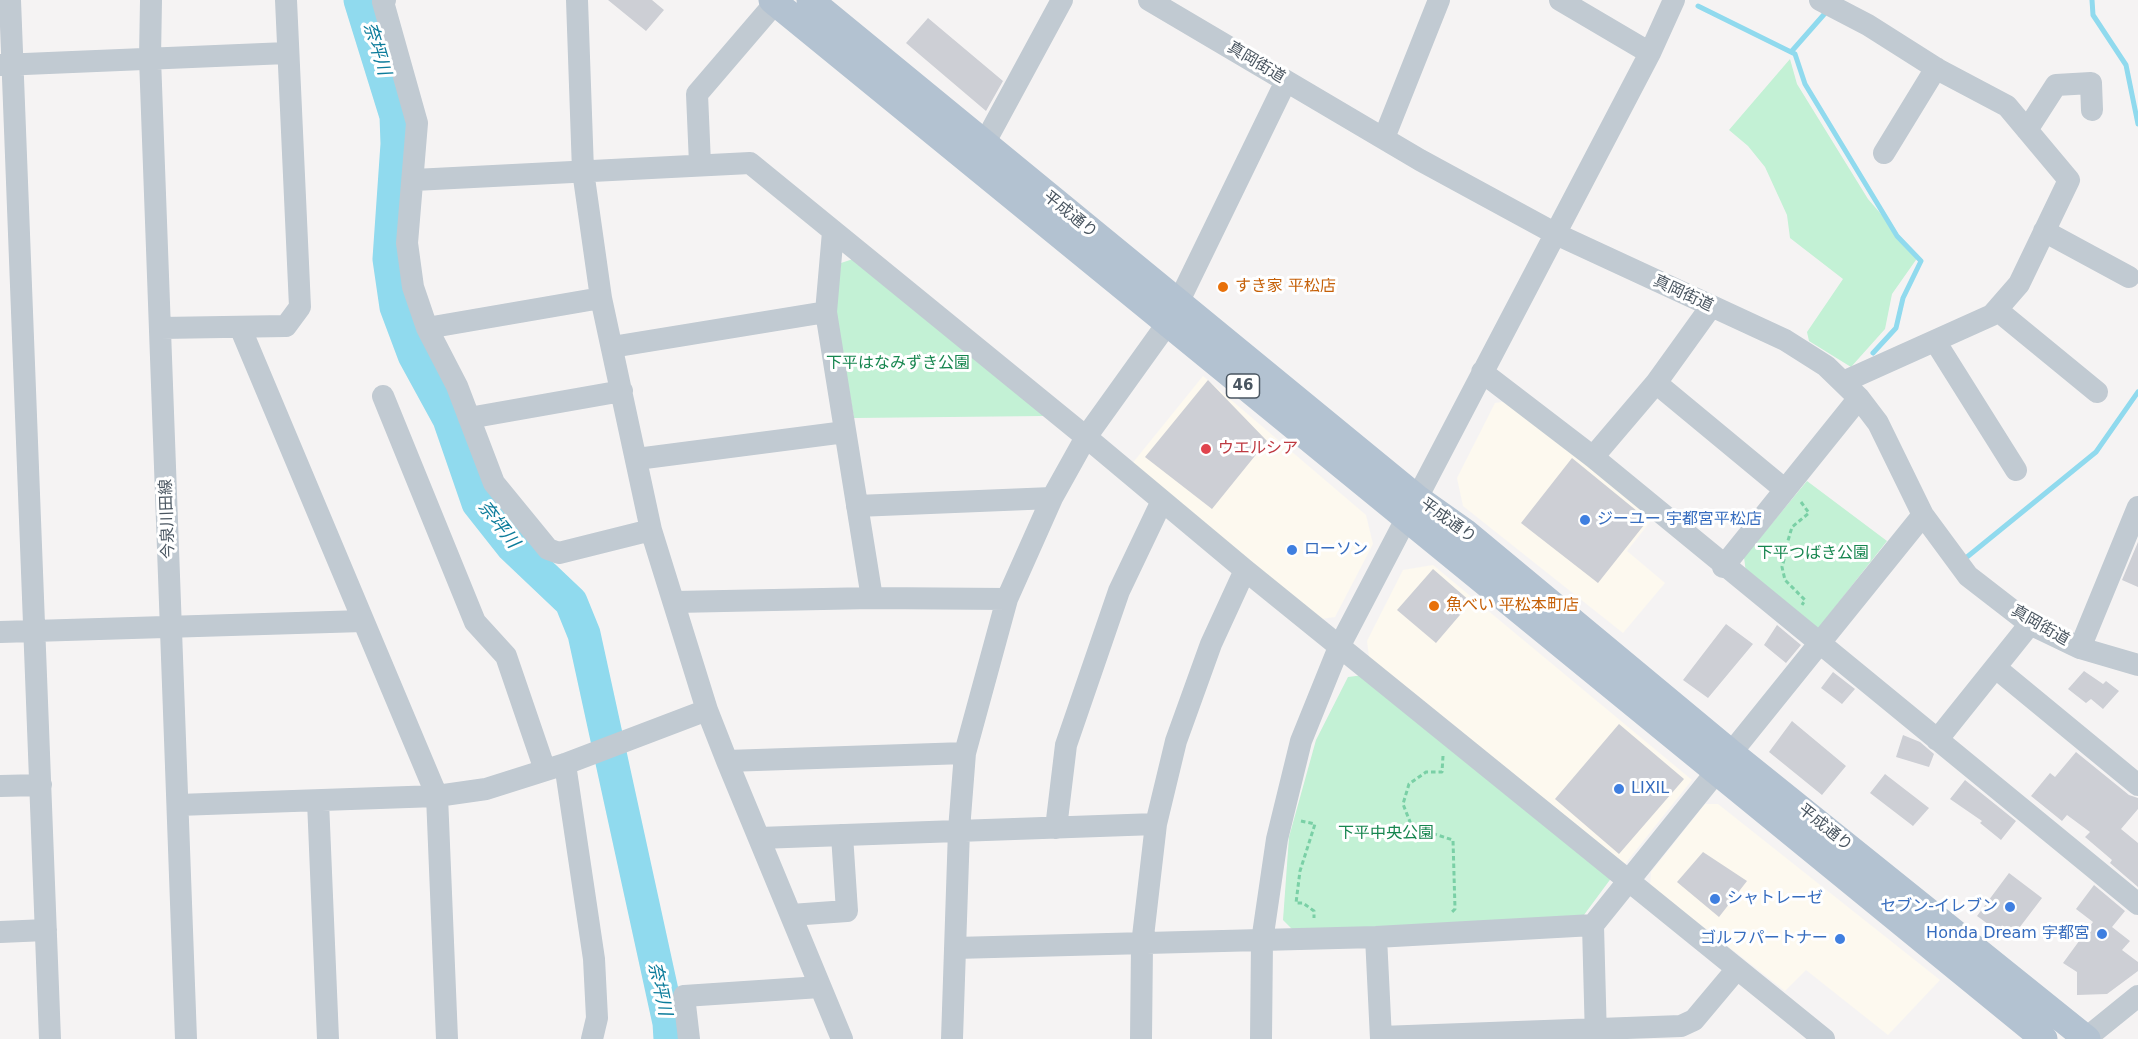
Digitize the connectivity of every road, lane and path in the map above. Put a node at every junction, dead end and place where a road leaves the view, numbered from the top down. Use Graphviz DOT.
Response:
graph roads {
  1 [pos="10,0"];
  2 [pos="151,0"];
  3 [pos="286,0"];
  4 [pos="385,0"];
  5 [pos="577,0"];
  6 [pos="810,0"];
  7 [pos="1062,0"];
  8 [pos="1149,0"];
  9 [pos="1439,0"];
  10 [pos="1560,0"];
  11 [pos="1674,0"];
  12 [pos="1820,0"];
  13 [pos="773,1"];
  14 [pos="287,53"];
  15 [pos="1650,53"];
  16 [pos="150,58"];
  17 [pos="7,64"];
  18 [pos="1936,68"];
  19 [pos="1286,81"];
  20 [pos="2092,110"];
  21 [pos="2027,130"];
  22 [pos="1384,138"];
  23 [pos="984,144"];
  24 [pos="1884,153"];
  25 [pos="700,164"];
  26 [pos="583,171"];
  27 [pos="414,180"];
  28 [pos="2044,231"];
  29 [pos="833,232"];
  30 [pos="1556,234"];
  31 [pos="2129,277"];
  32 [pos="602,298"];
  33 [pos="1710,308"];
  34 [pos="1997,310"];
  35 [pos="826,312"];
  36 [pos="1173,314"];
  37 [pos="240,327"];
  38 [pos="161,328"];
  39 [pos="427,328"];
  40 [pos="1935,341"];
  41 [pos="612,347"];
  42 [pos="1482,372"];
  43 [pos="1656,383"];
  44 [pos="1851,390"];
  45 [pos="622,391"];
  46 [pos="2097,392"];
  47 [pos="383,396"];
  48 [pos="469,418"];
  49 [pos="845,432"];
  50 [pos="1086,437"];
  51 [pos="1593,457"];
  52 [pos="637,459"];
  53 [pos="2016,470"];
  54 [pos="1783,488"];
  55 [pos="1052,498"];
  56 [pos="1161,502"];
  57 [pos="857,506"];
  58 [pos="2138,507"];
  59 [pos="1412,509"];
  60 [pos="1923,515"];
  61 [pos="651,530"];
  62 [pos="1723,567"];
  63 [pos="1245,570"];
  64 [pos="872,598"];
  65 [pos="1007,599"];
  66 [pos="675,602"];
  67 [pos="363,621"];
  68 [pos="1792,622"];
  69 [pos="2031,624"];
  70 [pos="171,625"];
  71 [pos="35,630"];
  72 [pos="0,632"];
  73 [pos="1819,644"];
  74 [pos="1340,647"];
  75 [pos="2080,648"];
  76 [pos="2138,665"];
  77 [pos="1996,668"];
  78 [pos="707,710"];
  79 [pos="1937,740"];
  80 [pos="1444,749"];
  81 [pos="965,753"];
  82 [pos="726,761"];
  83 [pos="1724,762"];
  84 [pos="555,767"];
  85 [pos="41,784"];
  86 [pos="2138,785"];
  87 [pos="0,786"];
  88 [pos="437,796"];
  89 [pos="318,801"];
  90 [pos="178,806"];
  91 [pos="1282,817"];
  92 [pos="1156,824"];
  93 [pos="1056,828"];
  94 [pos="959,830"];
  95 [pos="842,835"];
  96 [pos="759,838"];
  97 [pos="1628,881"];
  98 [pos="2138,904"];
  99 [pos="791,915"];
  100 [pos="1450,915"];
  101 [pos="1325,920"];
  102 [pos="1593,925"];
  103 [pos="46,930"];
  104 [pos="0,932"];
  105 [pos="1376,937"];
  106 [pos="1262,941"];
  107 [pos="1142,945"];
  108 [pos="955,948"];
  109 [pos="1736,970"];
  110 [pos="820,987"];
  111 [pos="2138,996"];
  112 [pos="1596,1034"];
  113 [pos="1381,1038"];
  114 [pos="1818,1038"];
  115 [pos="50,1039"];
  116 [pos="186,1039"];
  117 [pos="328,1039"];
  118 [pos="447,1039"];
  119 [pos="592,1039"];
  120 [pos="689,1039"];
  121 [pos="842,1039"];
  122 [pos="952,1039"];
  123 [pos="1141,1039"];
  124 [pos="1261,1039"];
  125 [pos="2044,1039"];
  126 [pos="2086,1039"];
  1 -- 17 [label="street"];
  2 -- 16 [label="street, 今泉川田線"];
  3 -- 14 [label="street"];
  4 -- 27 [label="street"];
  5 -- 26 [label="street"];
  6 -- 23 [label="main road, 平成通り / 46"];
  7 -- 23 [label="street"];
  8 -- 19 [label="street, 真岡街道"];
  9 -- 22 [label="street"];
  10 -- 15 [label="street"];
  11 -- 15 [label="street"];
  12 -- 18 [label="street"];
  13 -- 25 [label="street"];
  13 -- 36 [label="main road, 平成通り / 46"];
  14 -- 16 [label="street"];
  14 -- 37 [label="street"];
  15 -- 30 [label="street"];
  16 -- 17 [label="street"];
  16 -- 38 [label="street, 今泉川田線"];
  17 -- 71 [label="street"];
  18 -- 21 [label="street"];
  18 -- 24 [label="street"];
  19 -- 22 [label="street, 真岡街道"];
  19 -- 36 [label="street"];
  20 -- 21 [label="street"];
  21 -- 28 [label="street"];
  22 -- 30 [label="street, 真岡街道"];
  23 -- 36 [label="main road, 平成通り / 46"];
  25 -- 26 [label="street"];
  25 -- 29 [label="street"];
  26 -- 27 [label="street"];
  26 -- 32 [label="street"];
  27 -- 39 [label="street"];
  28 -- 31 [label="street"];
  28 -- 34 [label="street"];
  29 -- 35 [label="street"];
  29 -- 50 [label="street"];
  30 -- 33 [label="street, 真岡街道"];
  30 -- 42 [label="street"];
  32 -- 39 [label="street"];
  32 -- 41 [label="street"];
  33 -- 43 [label="street"];
  33 -- 44 [label="street, 真岡街道"];
  34 -- 40 [label="street"];
  34 -- 46 [label="street"];
  35 -- 41 [label="street"];
  35 -- 49 [label="street"];
  36 -- 50 [label="street"];
  36 -- 59 [label="main road, 平成通り / 46"];
  37 -- 38 [label="street"];
  37 -- 67 [label="street"];
  38 -- 70 [label="street, 今泉川田線"];
  39 -- 48 [label="street"];
  40 -- 44 [label="street"];
  40 -- 53 [label="street"];
  41 -- 45 [label="street"];
  42 -- 51 [label="street"];
  42 -- 59 [label="street"];
  43 -- 51 [label="street"];
  43 -- 54 [label="street"];
  44 -- 54 [label="street"];
  44 -- 60 [label="street, 真岡街道"];
  45 -- 48 [label="street"];
  45 -- 52 [label="street"];
  47 -- 84 [label="street"];
  48 -- 61 [label="street"];
  49 -- 52 [label="street"];
  49 -- 57 [label="street"];
  50 -- 55 [label="street"];
  50 -- 56 [label="street"];
  51 -- 62 [label="street"];
  52 -- 61 [label="street"];
  54 -- 62 [label="street"];
  54 -- 68 [label="path"];
  55 -- 57 [label="street"];
  55 -- 65 [label="street"];
  56 -- 63 [label="street"];
  56 -- 93 [label="street"];
  57 -- 64 [label="street"];
  58 -- 75 [label="street"];
  59 -- 74 [label="street"];
  59 -- 83 [label="main road, 平成通り / 46"];
  60 -- 69 [label="street, 真岡街道"];
  60 -- 73 [label="street"];
  61 -- 66 [label="street"];
  62 -- 68 [label="street"];
  63 -- 74 [label="street"];
  63 -- 92 [label="street"];
  64 -- 65 [label="street"];
  64 -- 66 [label="street"];
  65 -- 81 [label="street"];
  66 -- 78 [label="street"];
  67 -- 70 [label="street"];
  67 -- 88 [label="street"];
  68 -- 73 [label="street"];
  69 -- 75 [label="street, 真岡街道"];
  69 -- 77 [label="street"];
  70 -- 71 [label="street"];
  70 -- 90 [label="street, 今泉川田線"];
  71 -- 72 [label="street"];
  71 -- 85 [label="street"];
  73 -- 79 [label="street"];
  73 -- 83 [label="street"];
  74 -- 91 [label="street"];
  74 -- 97 [label="street"];
  75 -- 76 [label="street, 真岡街道"];
  77 -- 79 [label="street"];
  77 -- 86 [label="street"];
  78 -- 82 [label="street"];
  78 -- 84 [label="street"];
  79 -- 98 [label="street"];
  80 -- 100 [label="path"];
  81 -- 82 [label="street"];
  81 -- 94 [label="street"];
  82 -- 96 [label="street"];
  83 -- 97 [label="street"];
  83 -- 125 [label="main road, 平成通り / 46"];
  83 -- 126 [label="main road, 平成通り / 46"];
  84 -- 88 [label="street"];
  84 -- 119 [label="street"];
  85 -- 87 [label="street"];
  85 -- 103 [label="street"];
  88 -- 89 [label="street"];
  88 -- 118 [label="street"];
  89 -- 90 [label="street"];
  89 -- 117 [label="street"];
  90 -- 116 [label="street, 今泉川田線"];
  91 -- 101 [label="path"];
  91 -- 106 [label="street"];
  92 -- 93 [label="street"];
  92 -- 107 [label="street"];
  93 -- 94 [label="street"];
  94 -- 95 [label="street"];
  94 -- 108 [label="street"];
  95 -- 96 [label="street"];
  95 -- 99 [label="street"];
  96 -- 99 [label="street"];
  97 -- 102 [label="street"];
  97 -- 109 [label="street"];
  99 -- 110 [label="street"];
  102 -- 105 [label="street"];
  102 -- 112 [label="street"];
  103 -- 104 [label="street"];
  103 -- 115 [label="street"];
  105 -- 106 [label="street"];
  105 -- 113 [label="street"];
  106 -- 107 [label="street"];
  106 -- 124 [label="street"];
  107 -- 108 [label="street"];
  107 -- 123 [label="street"];
  108 -- 122 [label="street"];
  109 -- 112 [label="street"];
  109 -- 114 [label="street"];
  110 -- 120 [label="street"];
  110 -- 121 [label="street"];
  111 -- 126 [label="street"];
  112 -- 113 [label="street"];
}
